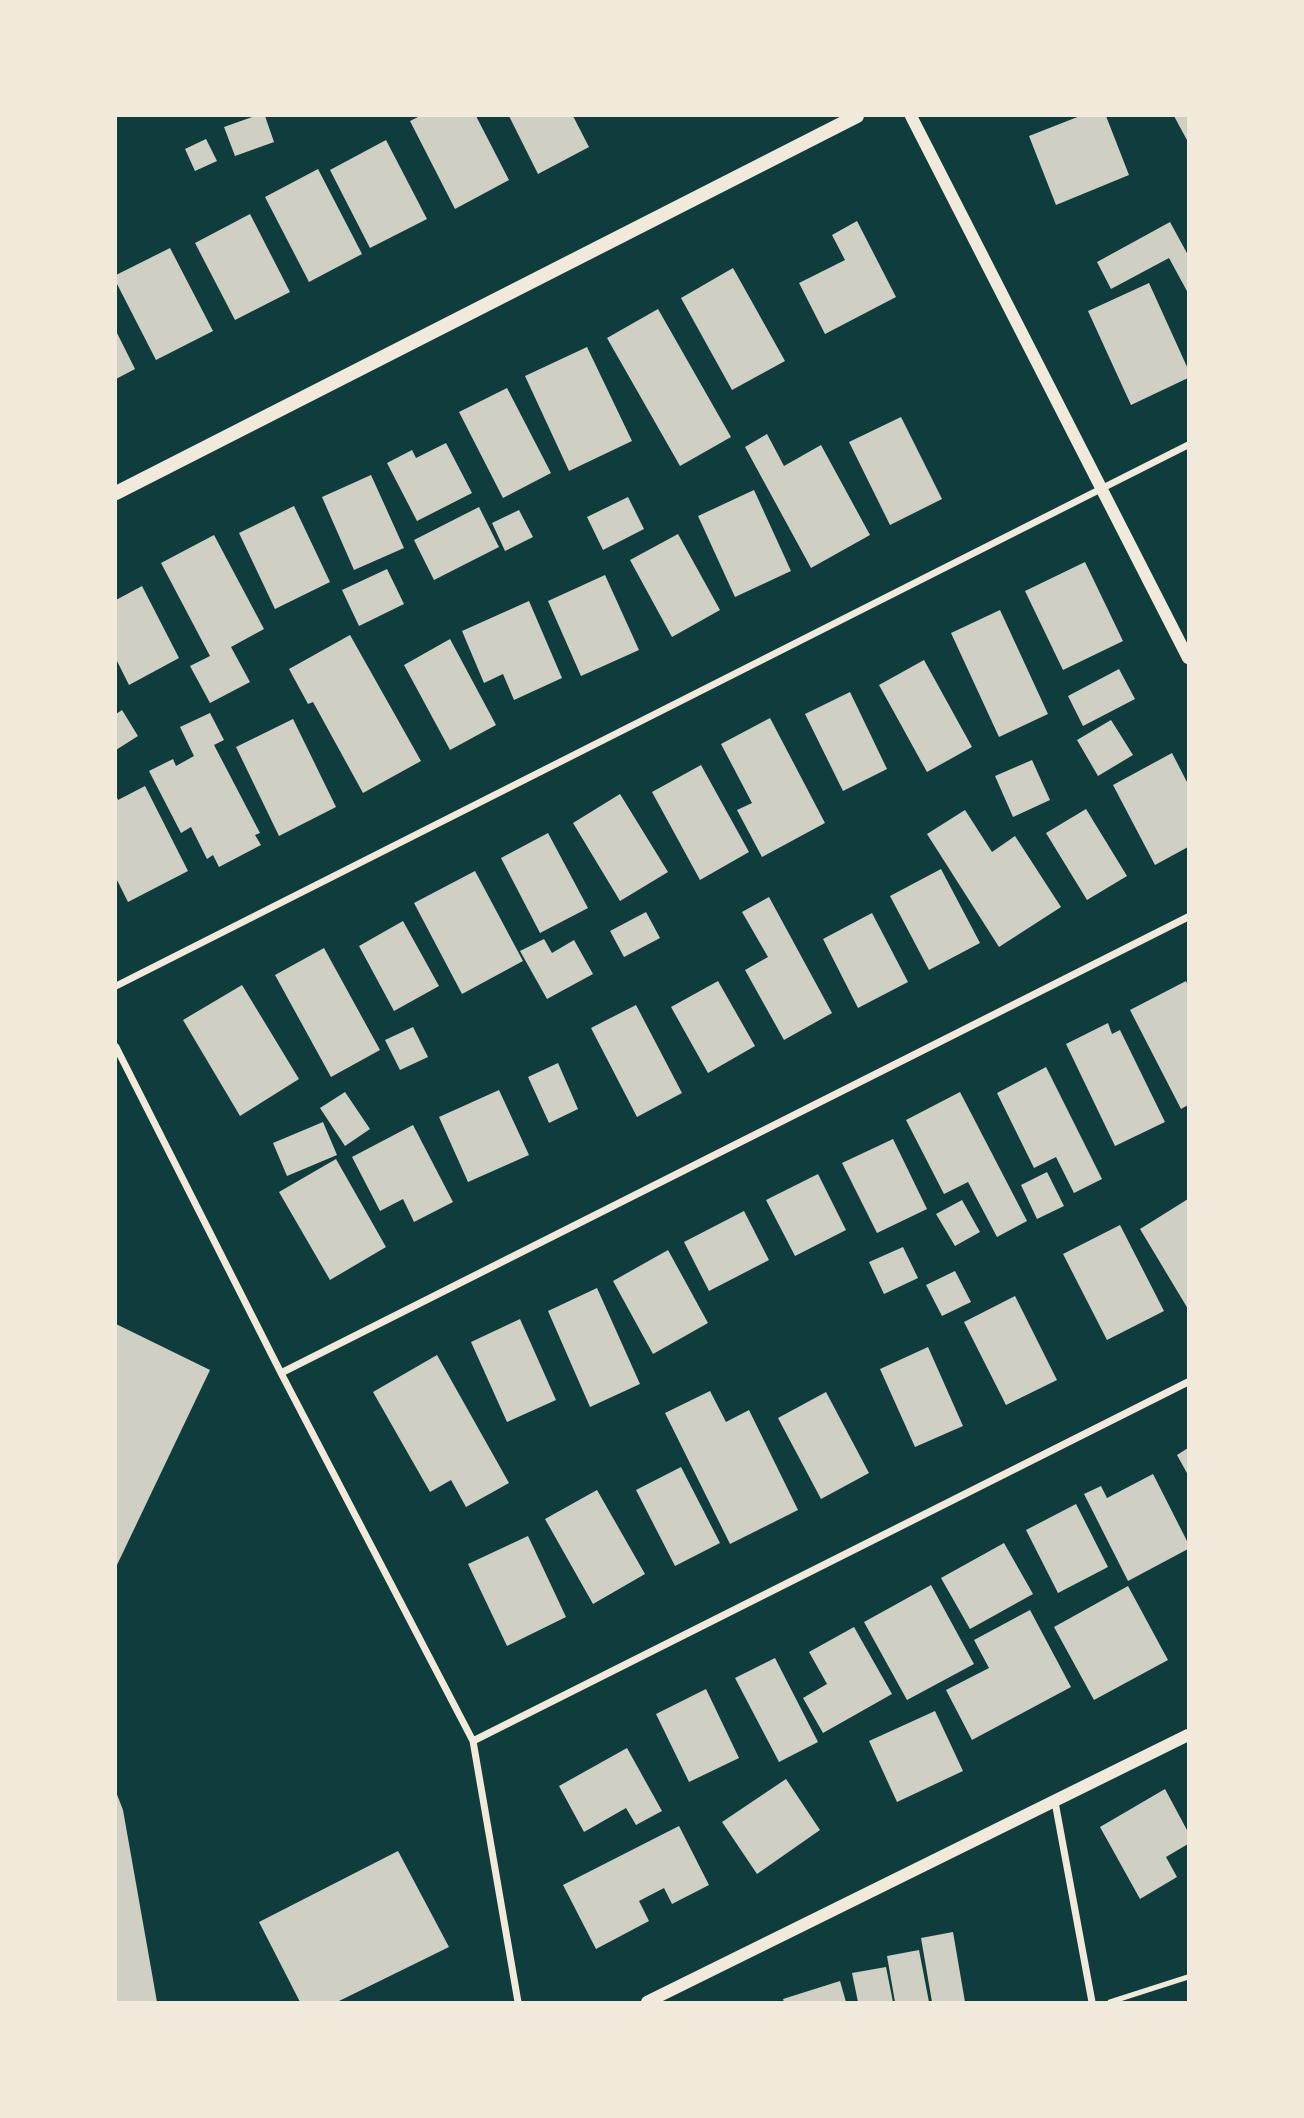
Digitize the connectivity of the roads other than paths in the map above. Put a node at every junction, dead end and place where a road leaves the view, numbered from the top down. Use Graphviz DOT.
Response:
graph roads {
  1 [pos="858,116"];
  2 [pos="911,116"];
  3 [pos="1188,444"];
  4 [pos="1103,487"];
  5 [pos="116,493"];
  6 [pos="1188,658"];
  7 [pos="1188,917"];
  8 [pos="116,986"];
  9 [pos="116,1047"];
  10 [pos="118,1060"];
  11 [pos="281,1373"];
  12 [pos="1188,1382"];
  13 [pos="1188,1735"];
  14 [pos="473,1741"];
  15 [pos="1055,1802"];
  16 [pos="1188,1977"];
  17 [pos="518,2003"];
  18 [pos="647,2003"];
  19 [pos="1092,2003"];
  20 [pos="1110,2003"];
  1 -- 5 [label="main road"];
  2 -- 4 [label="street"];
  3 -- 4 [label="street"];
  4 -- 6 [label="street"];
  4 -- 8 [label="street"];
  7 -- 11 [label="street"];
  9 -- 10 [label="street"];
  10 -- 11 [label="street"];
  11 -- 14 [label="street"];
  12 -- 14 [label="street"];
  13 -- 15 [label="street"];
  14 -- 17 [label="street"];
  15 -- 18 [label="street"];
  15 -- 19 [label="street"];
  16 -- 20 [label="lane"];
}
